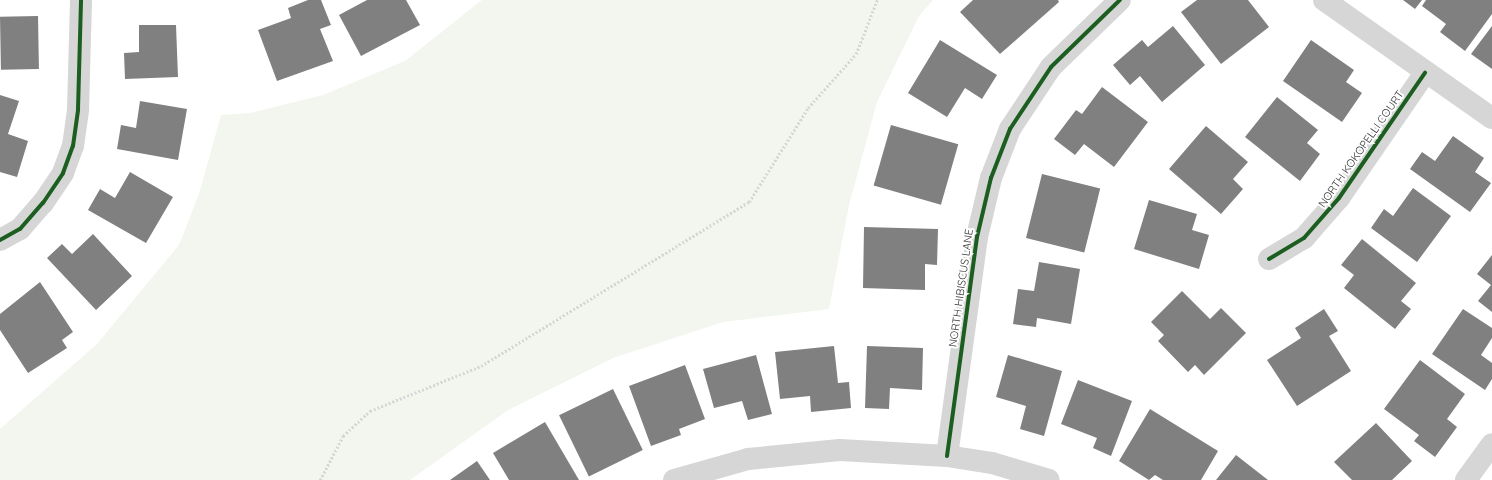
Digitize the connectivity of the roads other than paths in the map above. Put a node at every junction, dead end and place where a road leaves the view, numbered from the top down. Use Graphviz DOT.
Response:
graph roads {
  1 [pos="81,0"];
  2 [pos="1120,0"];
  3 [pos="1324,0"];
  4 [pos="1425,73"];
  5 [pos="1492,118"];
  6 [pos="0,240"];
  7 [pos="1269,259"];
  8 [pos="1490,452"];
  9 [pos="947,456"];
  10 [pos="674,480"];
  11 [pos="1049,480"];
  12 [pos="1466,480"];
  1 -- 6 [label="street"];
  2 -- 9 [label="street, NORTH HIBISCUS LANE"];
  3 -- 4 [label="street"];
  4 -- 5 [label="street"];
  4 -- 7 [label="street, NORTH KOKOPELLI COURT"];
  8 -- 12 [label="street"];
  9 -- 10 [label="street"];
  9 -- 11 [label="street"];
}
